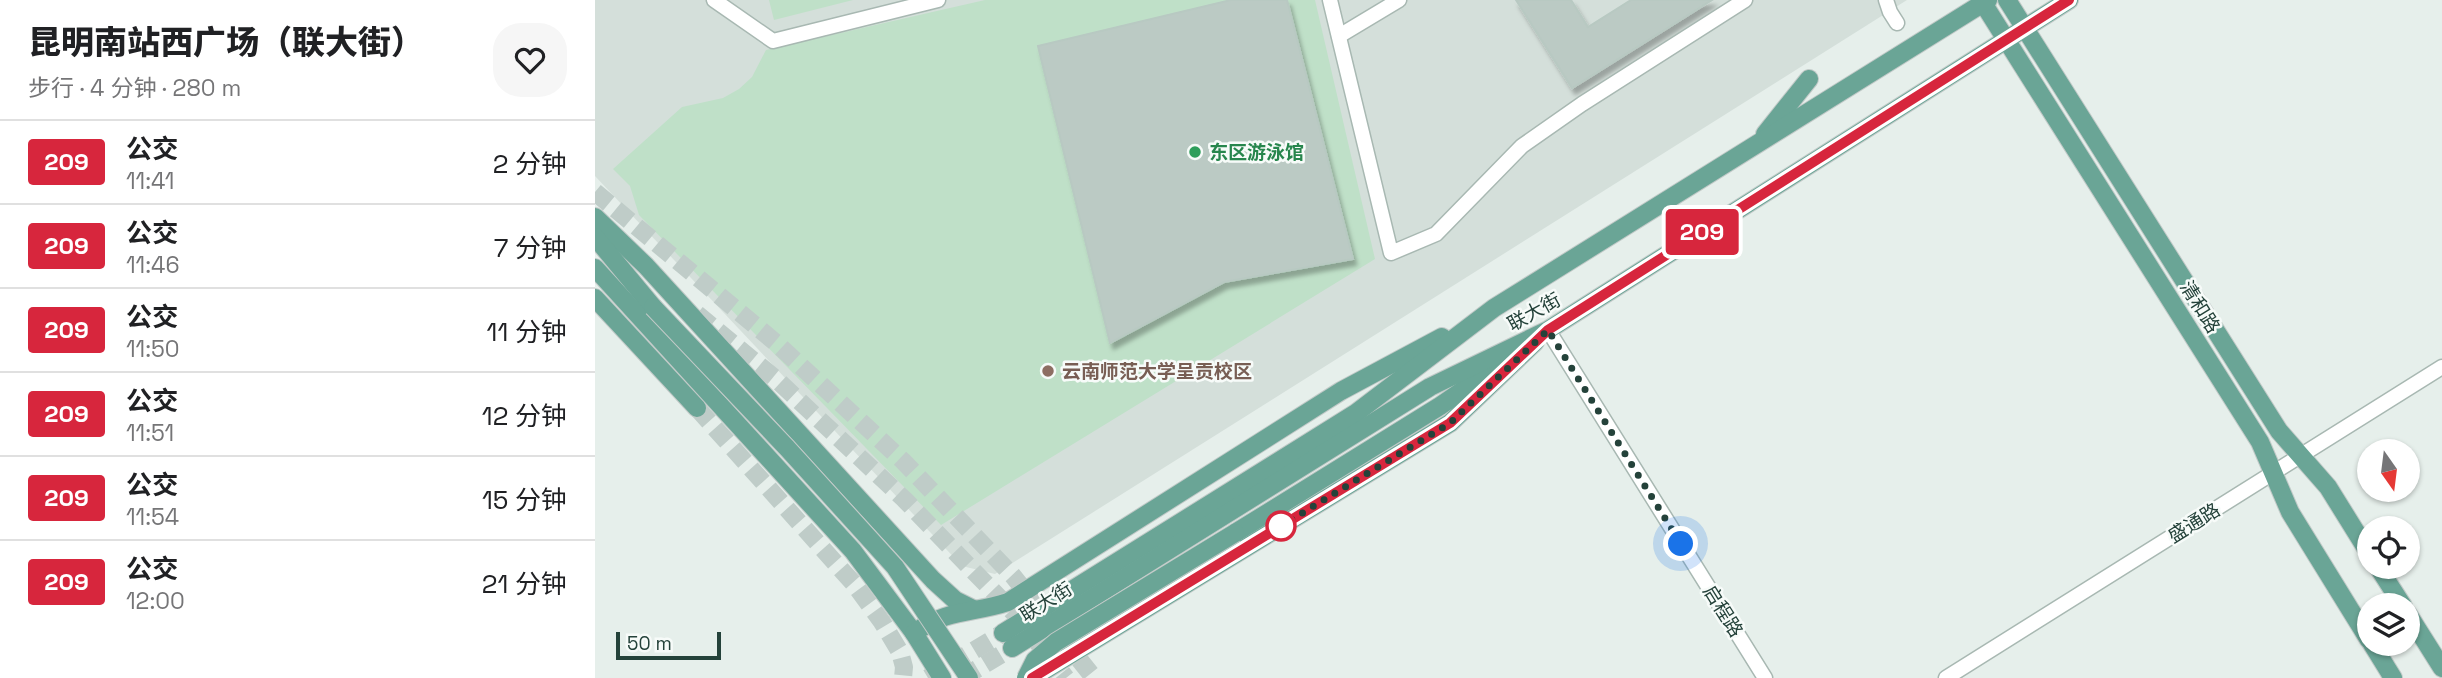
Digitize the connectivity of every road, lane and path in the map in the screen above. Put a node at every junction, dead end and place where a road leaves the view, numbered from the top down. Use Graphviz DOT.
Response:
graph roads {
  1 [pos="714,0"];
  2 [pos="939,0"];
  3 [pos="1330,0"];
  4 [pos="1399,0"];
  5 [pos="1745,0"];
  6 [pos="1887,0"];
  7 [pos="2007,0"];
  8 [pos="2069,0"];
  9 [pos="1985,1"];
  10 [pos="1897,23"];
  11 [pos="2024,28"];
  12 [pos="1339,36"];
  13 [pos="2007,39"];
  14 [pos="1808,79"];
  15 [pos="1756,145"];
  16 [pos="595,217"];
  17 [pos="595,237"];
  18 [pos="595,268"];
  19 [pos="595,298"];
  20 [pos="1494,309"];
  21 [pos="1548,330"];
  22 [pos="2442,367"];
  23 [pos="697,408"];
  24 [pos="2301,456"];
  25 [pos="2273,473"];
  26 [pos="2357,534"];
  27 [pos="973,609"];
  28 [pos="2357,620"];
  29 [pos="914,633"];
  30 [pos="2420,633"];
  31 [pos="2380,656"];
  32 [pos="2442,668"];
  33 [pos="942,678"];
  34 [pos="969,678"];
  35 [pos="1026,678"];
  36 [pos="1032,678"];
  37 [pos="1765,678"];
  38 [pos="1946,678"];
  39 [pos="2393,678"];
  1 -- 2 [label="street"];
  3 -- 12 [label="street"];
  4 -- 12 [label="street"];
  5 -- 12 [label="street"];
  6 -- 10 [label="street"];
  7 -- 11 [label="main road, 清和路"];
  8 -- 11 [label="main road, 联大街"];
  9 -- 13 [label="main road, 清和路"];
  9 -- 15 [label="main road, 联大街"];
  11 -- 13 [label="main road, 联大街"];
  11 -- 24 [label="main road, 清和路"];
  13 -- 21 [label="main road, 联大街"];
  13 -- 25 [label="main road, 清和路"];
  14 -- 15 [label="main road"];
  15 -- 20 [label="main road, 联大街"];
  16 -- 27 [label="main road"];
  17 -- 34 [label="main road, bridge"];
  18 -- 29 [label="main road"];
  19 -- 23 [label="main road"];
  20 -- 21 [label="main road, 联大街"];
  20 -- 27 [label="main road"];
  21 -- 35 [label="main road, bridge"];
  21 -- 36 [label="main road"];
  21 -- 37 [label="street, 启程路"];
  22 -- 24 [label="street, 盛通路"];
  24 -- 25 [label="street, 盛通路"];
  24 -- 26 [label="main road, 清和路"];
  25 -- 28 [label="main road, 清和路"];
  25 -- 38 [label="street, 盛通路"];
  27 -- 29 [label="main road"];
  29 -- 33 [label="main road"];
  30 -- 32 [label="main road"];
  31 -- 39 [label="main road, 清和路"];
}
